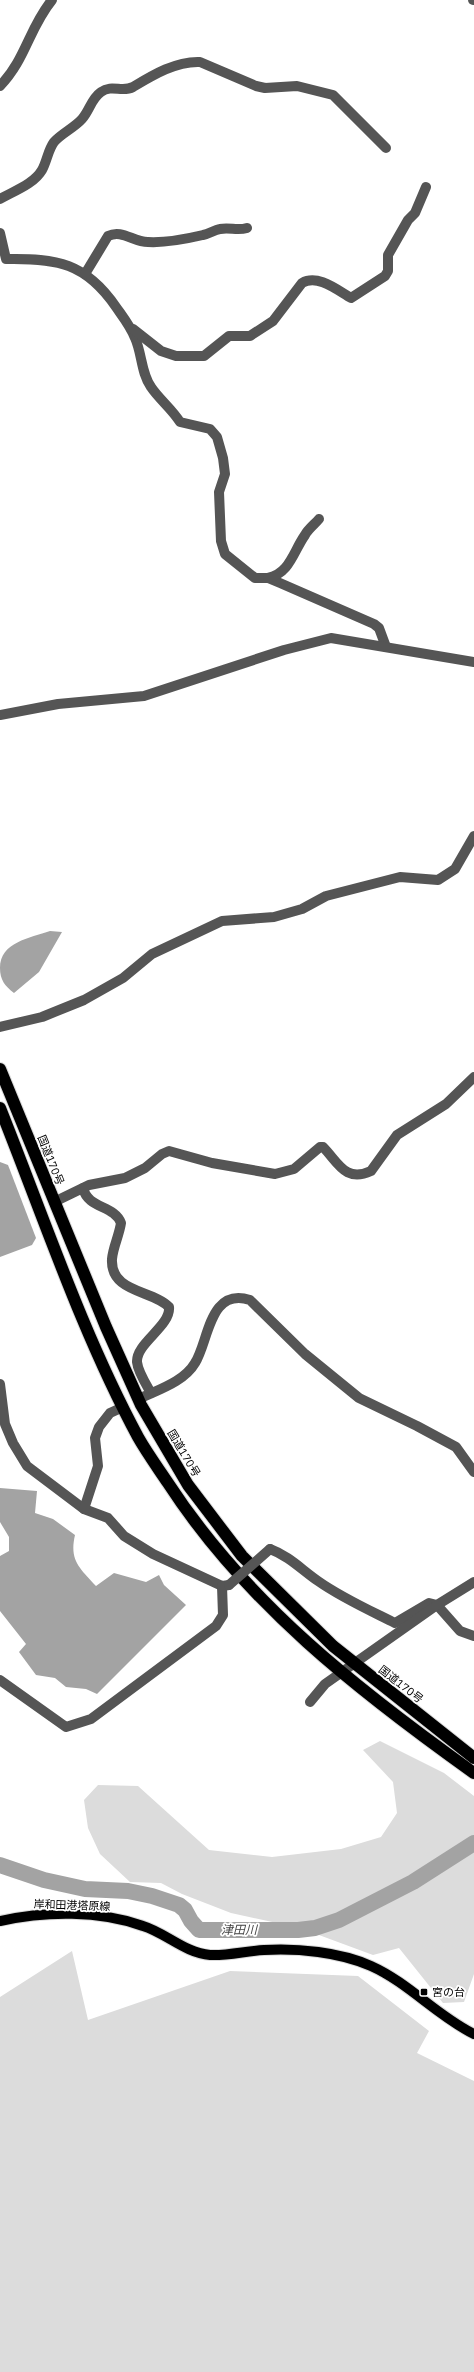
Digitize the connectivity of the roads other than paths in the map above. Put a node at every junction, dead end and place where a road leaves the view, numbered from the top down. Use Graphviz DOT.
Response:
graph roads {
  1 [pos="52,0"];
  2 [pos="0,86"];
  3 [pos="386,148"];
  4 [pos="426,187"];
  5 [pos="0,199"];
  6 [pos="247,228"];
  7 [pos="0,233"];
  8 [pos="85,274"];
  9 [pos="130,327"];
  10 [pos="319,518"];
  11 [pos="268,578"];
  12 [pos="386,647"];
  13 [pos="474,662"];
  14 [pos="0,715"];
  15 [pos="474,836"];
  16 [pos="0,1027"];
  17 [pos="0,1069"];
  18 [pos="474,1077"];
  19 [pos="0,1108"];
  20 [pos="83,1188"];
  21 [pos="54,1202"];
  22 [pos="0,1384"];
  23 [pos="151,1393"];
  24 [pos="139,1399"];
  25 [pos="123,1407"];
  26 [pos="474,1472"];
  27 [pos="84,1509"];
  28 [pos="474,1582"];
  29 [pos="225,1585"];
  30 [pos="437,1605"];
  31 [pos="474,1636"];
  32 [pos="355,1664"];
  33 [pos="342,1674"];
  34 [pos="0,1680"];
  35 [pos="310,1702"];
  36 [pos="474,1758"];
  37 [pos="474,1773"];
  38 [pos="0,1921"];
  39 [pos="474,2034"];
  1 -- 2 [label="street"];
  3 -- 5 [label="street"];
  4 -- 9 [label="street"];
  6 -- 8 [label="street"];
  7 -- 8 [label="street"];
  8 -- 9 [label="street"];
  9 -- 11 [label="street"];
  10 -- 11 [label="street"];
  11 -- 12 [label="street"];
  12 -- 13 [label="street"];
  12 -- 14 [label="street"];
  15 -- 16 [label="street"];
  17 -- 21 [label="highway, 国道170号"];
  18 -- 20 [label="street"];
  19 -- 25 [label="highway"];
  20 -- 21 [label="street"];
  20 -- 23 [label="street"];
  21 -- 24 [label="highway, 国道170号"];
  22 -- 27 [label="street"];
  23 -- 24 [label="street"];
  23 -- 26 [label="street"];
  24 -- 32 [label="highway, 国道170号"];
  25 -- 27 [label="street"];
  25 -- 33 [label="highway"];
  27 -- 29 [label="street"];
  28 -- 30 [label="street"];
  29 -- 30 [label="street, bridge"];
  29 -- 34 [label="street"];
  30 -- 31 [label="street"];
  30 -- 32 [label="street"];
  32 -- 33 [label="street"];
  32 -- 36 [label="highway, 国道170号"];
  33 -- 35 [label="street"];
  33 -- 37 [label="highway"];
  38 -- 39 [label="main road, 岸和田港塔原線"];
}
